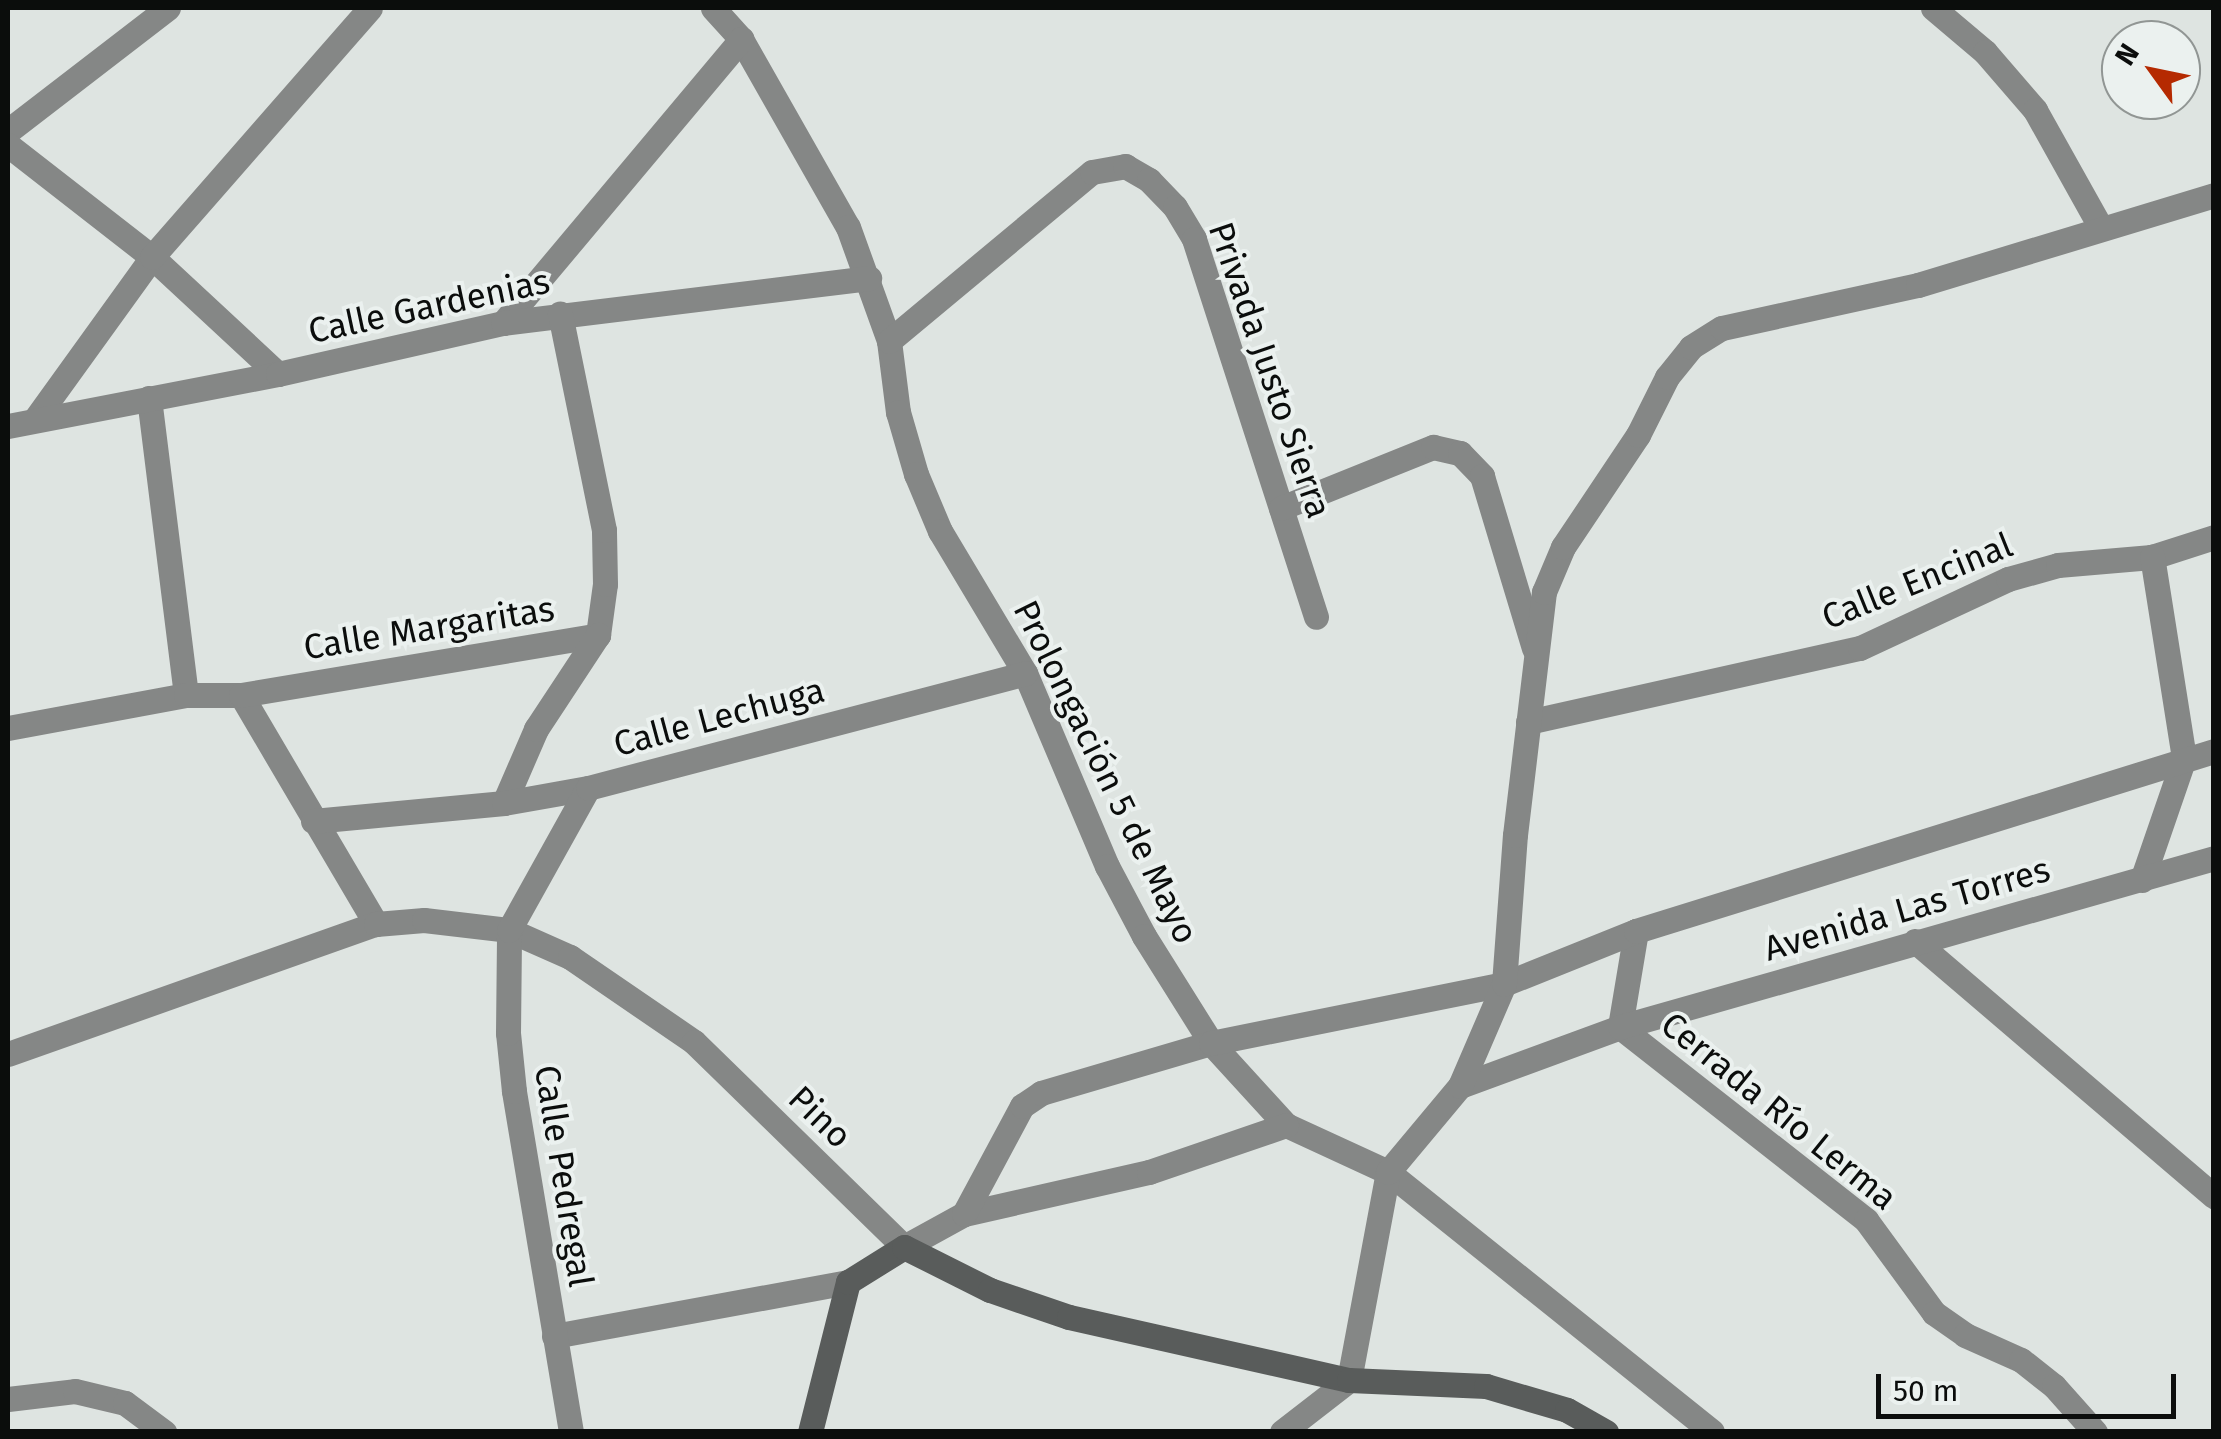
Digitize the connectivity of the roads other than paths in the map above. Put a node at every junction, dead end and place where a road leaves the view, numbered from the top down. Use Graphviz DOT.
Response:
graph roads {
  1 [pos="168,8"];
  2 [pos="370,8"];
  3 [pos="713,8"];
  4 [pos="1933,8"];
  5 [pos="741,39"];
  6 [pos="8,130"];
  7 [pos="8,145"];
  8 [pos="2214,195"];
  9 [pos="2102,228"];
  10 [pos="152,257"];
  11 [pos="869,278"];
  12 [pos="560,313"];
  13 [pos="502,323"];
  14 [pos="889,341"];
  15 [pos="278,374"];
  16 [pos="149,398"];
  17 [pos="36,418"];
  18 [pos="8,426"];
  19 [pos="1281,508"];
  20 [pos="2214,537"];
  21 [pos="2152,558"];
  22 [pos="1316,617"];
  23 [pos="598,635"];
  24 [pos="1538,662"];
  25 [pos="1025,673"];
  26 [pos="186,695"];
  27 [pos="241,695"];
  28 [pos="1528,722"];
  29 [pos="8,728"];
  30 [pos="2214,751"];
  31 [pos="2184,758"];
  32 [pos="588,788"];
  33 [pos="504,803"];
  34 [pos="313,821"];
  35 [pos="2214,858"];
  36 [pos="2142,880"];
  37 [pos="376,924"];
  38 [pos="509,930"];
  39 [pos="1636,931"];
  40 [pos="1915,941"];
  41 [pos="1504,984"];
  42 [pos="1620,1027"];
  43 [pos="1211,1043"];
  44 [pos="8,1054"];
  45 [pos="1460,1086"];
  46 [pos="1286,1125"];
  47 [pos="1388,1172"];
  48 [pos="2214,1196"];
  49 [pos="964,1214"];
  50 [pos="904,1247"];
  51 [pos="848,1282"];
  52 [pos="554,1336"];
  53 [pos="1349,1380"];
  54 [pos="8,1398"];
  55 [pos="156,1429"];
  56 [pos="571,1432"];
  57 [pos="810,1432"];
  58 [pos="1282,1432"];
  59 [pos="1606,1432"];
  60 [pos="1712,1432"];
  61 [pos="2095,1432"];
  1 -- 6 [label="street"];
  2 -- 10 [label="street"];
  3 -- 5 [label="street, Prolongación 5 de Mayo"];
  4 -- 9 [label="street"];
  5 -- 11 [label="street, Prolongación 5 de Mayo"];
  5 -- 13 [label="street"];
  7 -- 10 [label="street"];
  8 -- 9 [label="street"];
  9 -- 24 [label="street"];
  10 -- 15 [label="street"];
  10 -- 17 [label="street"];
  11 -- 12 [label="street, Calle Gardenias"];
  11 -- 14 [label="street, Prolongación 5 de Mayo"];
  12 -- 13 [label="street, Calle Gardenias"];
  12 -- 23 [label="street, Calle Margaritas"];
  13 -- 15 [label="street, Calle Gardenias"];
  14 -- 19 [label="street, Privada Justo Sierra"];
  14 -- 25 [label="street, Prolongación 5 de Mayo"];
  15 -- 16 [label="street, Calle Gardenias"];
  16 -- 17 [label="street, Calle Gardenias"];
  16 -- 26 [label="street"];
  17 -- 18 [label="street, Calle Gardenias"];
  19 -- 22 [label="street, Privada Justo Sierra"];
  19 -- 24 [label="street"];
  20 -- 21 [label="street, Calle Encinal"];
  21 -- 28 [label="street, Calle Encinal"];
  21 -- 31 [label="street"];
  23 -- 27 [label="street, Calle Margaritas"];
  23 -- 33 [label="street"];
  24 -- 28 [label="street"];
  25 -- 32 [label="street, Calle Lechuga"];
  25 -- 43 [label="street, Prolongación 5 de Mayo"];
  26 -- 27 [label="street, Calle Margaritas"];
  26 -- 29 [label="street, Calle Margaritas"];
  27 -- 34 [label="street"];
  28 -- 41 [label="street"];
  30 -- 31 [label="street, Avenida Las Torres"];
  31 -- 36 [label="street"];
  31 -- 39 [label="street, Avenida Las Torres"];
  32 -- 33 [label="street"];
  32 -- 38 [label="street, Calle Lechuga"];
  33 -- 34 [label="street"];
  34 -- 37 [label="street"];
  35 -- 36 [label="street, Avenida Las Torres"];
  36 -- 40 [label="street, Avenida Las Torres"];
  37 -- 38 [label="street, Pino"];
  37 -- 44 [label="street, Pino"];
  38 -- 50 [label="street, Pino"];
  38 -- 52 [label="street, Calle Pedregal"];
  39 -- 41 [label="street, Avenida Las Torres"];
  39 -- 42 [label="street, Cerrada Río Lerma"];
  40 -- 42 [label="street, Avenida Las Torres"];
  40 -- 48 [label="street"];
  41 -- 43 [label="street, Avenida Las Torres"];
  41 -- 45 [label="street"];
  42 -- 45 [label="street, Avenida Las Torres"];
  42 -- 61 [label="street, Cerrada Río Lerma"];
  43 -- 46 [label="street, Prolongación 5 de Mayo"];
  43 -- 49 [label="street, Avenida Las Torres"];
  45 -- 47 [label="street"];
  46 -- 47 [label="street, Prolongación 5 de Mayo"];
  46 -- 49 [label="street"];
  47 -- 53 [label="street"];
  47 -- 60 [label="street, Prolongación 5 de Mayo"];
  49 -- 50 [label="street"];
  50 -- 51 [label="street"];
  50 -- 53 [label="street, Pino"];
  51 -- 52 [label="street"];
  51 -- 57 [label="street"];
  52 -- 56 [label="street, Calle Pedregal"];
  53 -- 58 [label="street"];
  53 -- 59 [label="street, Pino"];
  54 -- 55 [label="street"];
}
